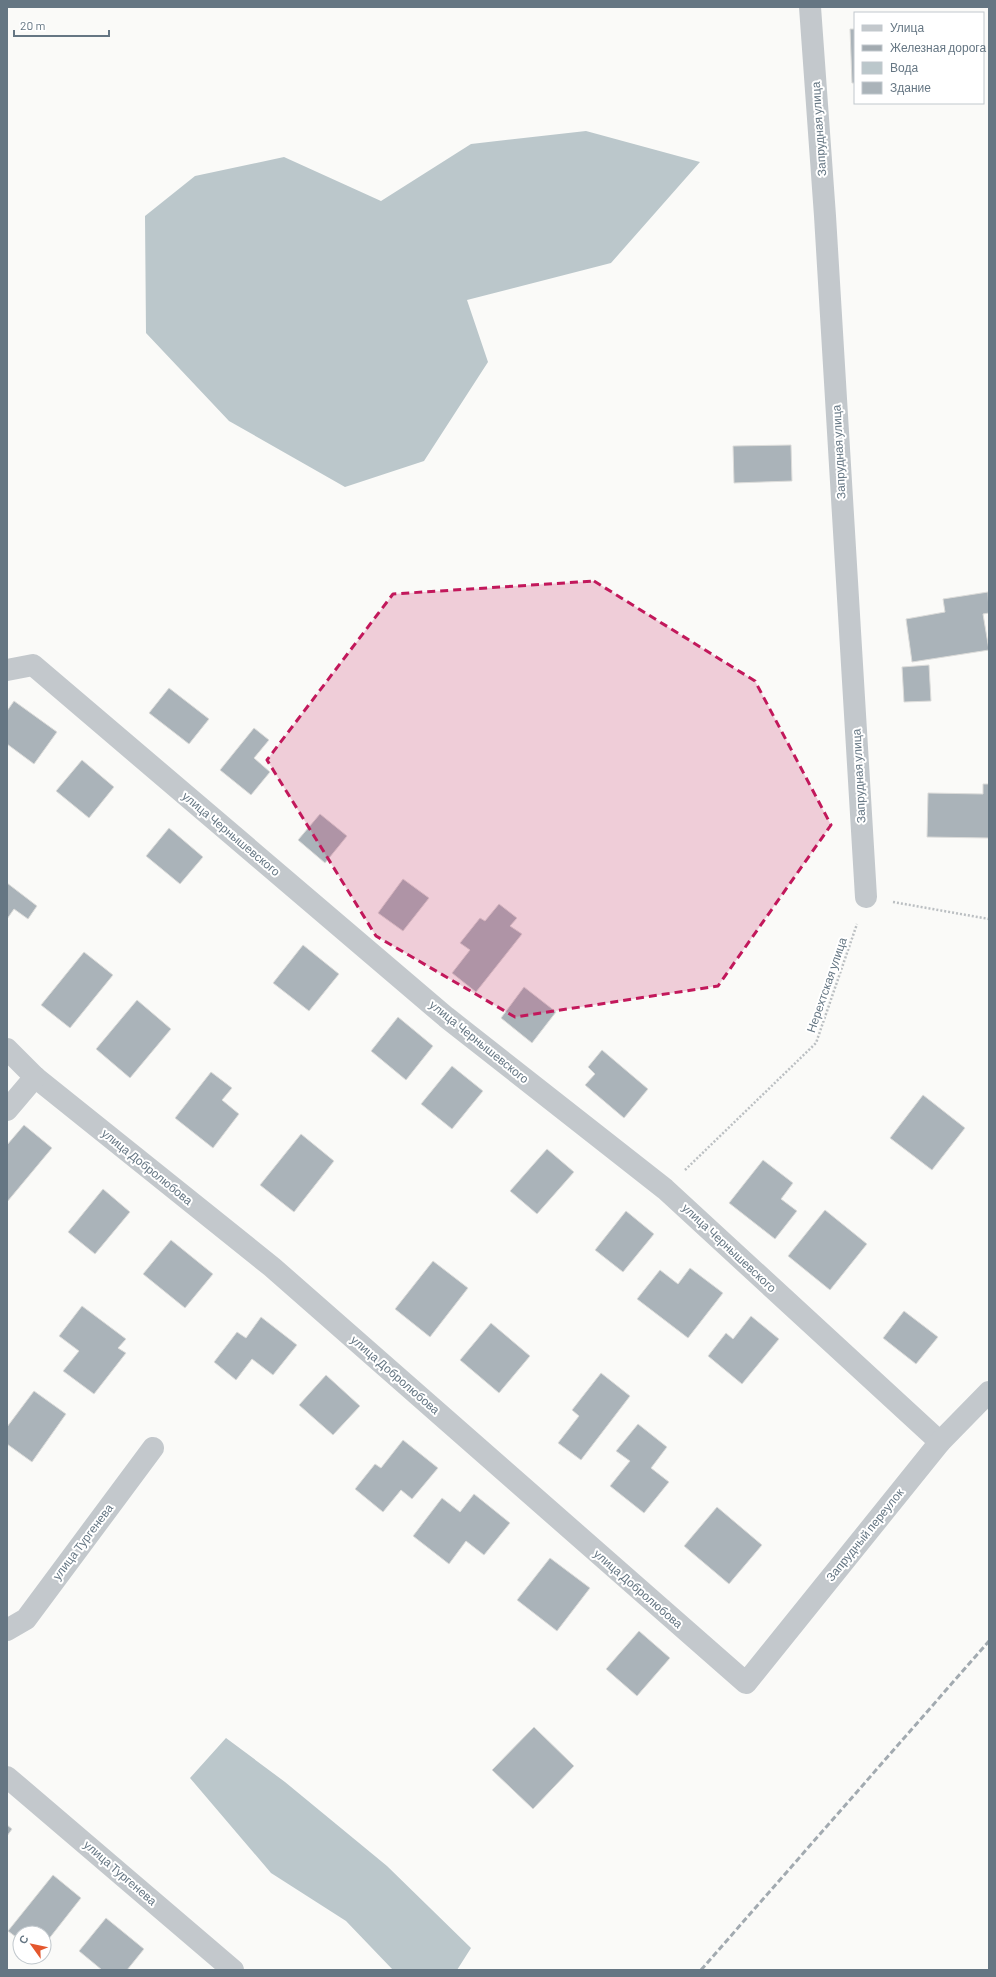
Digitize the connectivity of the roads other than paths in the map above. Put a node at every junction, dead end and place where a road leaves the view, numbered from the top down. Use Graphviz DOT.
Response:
graph roads {
  1 [pos="810,7"];
  2 [pos="7,670"];
  3 [pos="866,897"];
  4 [pos="7,1049"];
  5 [pos="35,1077"];
  6 [pos="7,1110"];
  7 [pos="989,1392"];
  8 [pos="940,1442"];
  9 [pos="153,1448"];
  10 [pos="7,1630"];
  11 [pos="746,1684"];
  12 [pos="7,1777"];
  13 [pos="233,1970"];
  1 -- 3 [label="street, Запрудная улица"];
  2 -- 8 [label="street, улица Чернышевского"];
  4 -- 5 [label="street, улица Добролюбова"];
  5 -- 6 [label="street"];
  5 -- 11 [label="street, улица Добролюбова"];
  7 -- 8 [label="street, Запрудный переулок"];
  8 -- 11 [label="street, Запрудный переулок"];
  9 -- 10 [label="street, улица Тургенева"];
  12 -- 13 [label="street, улица Тургенева"];
}
